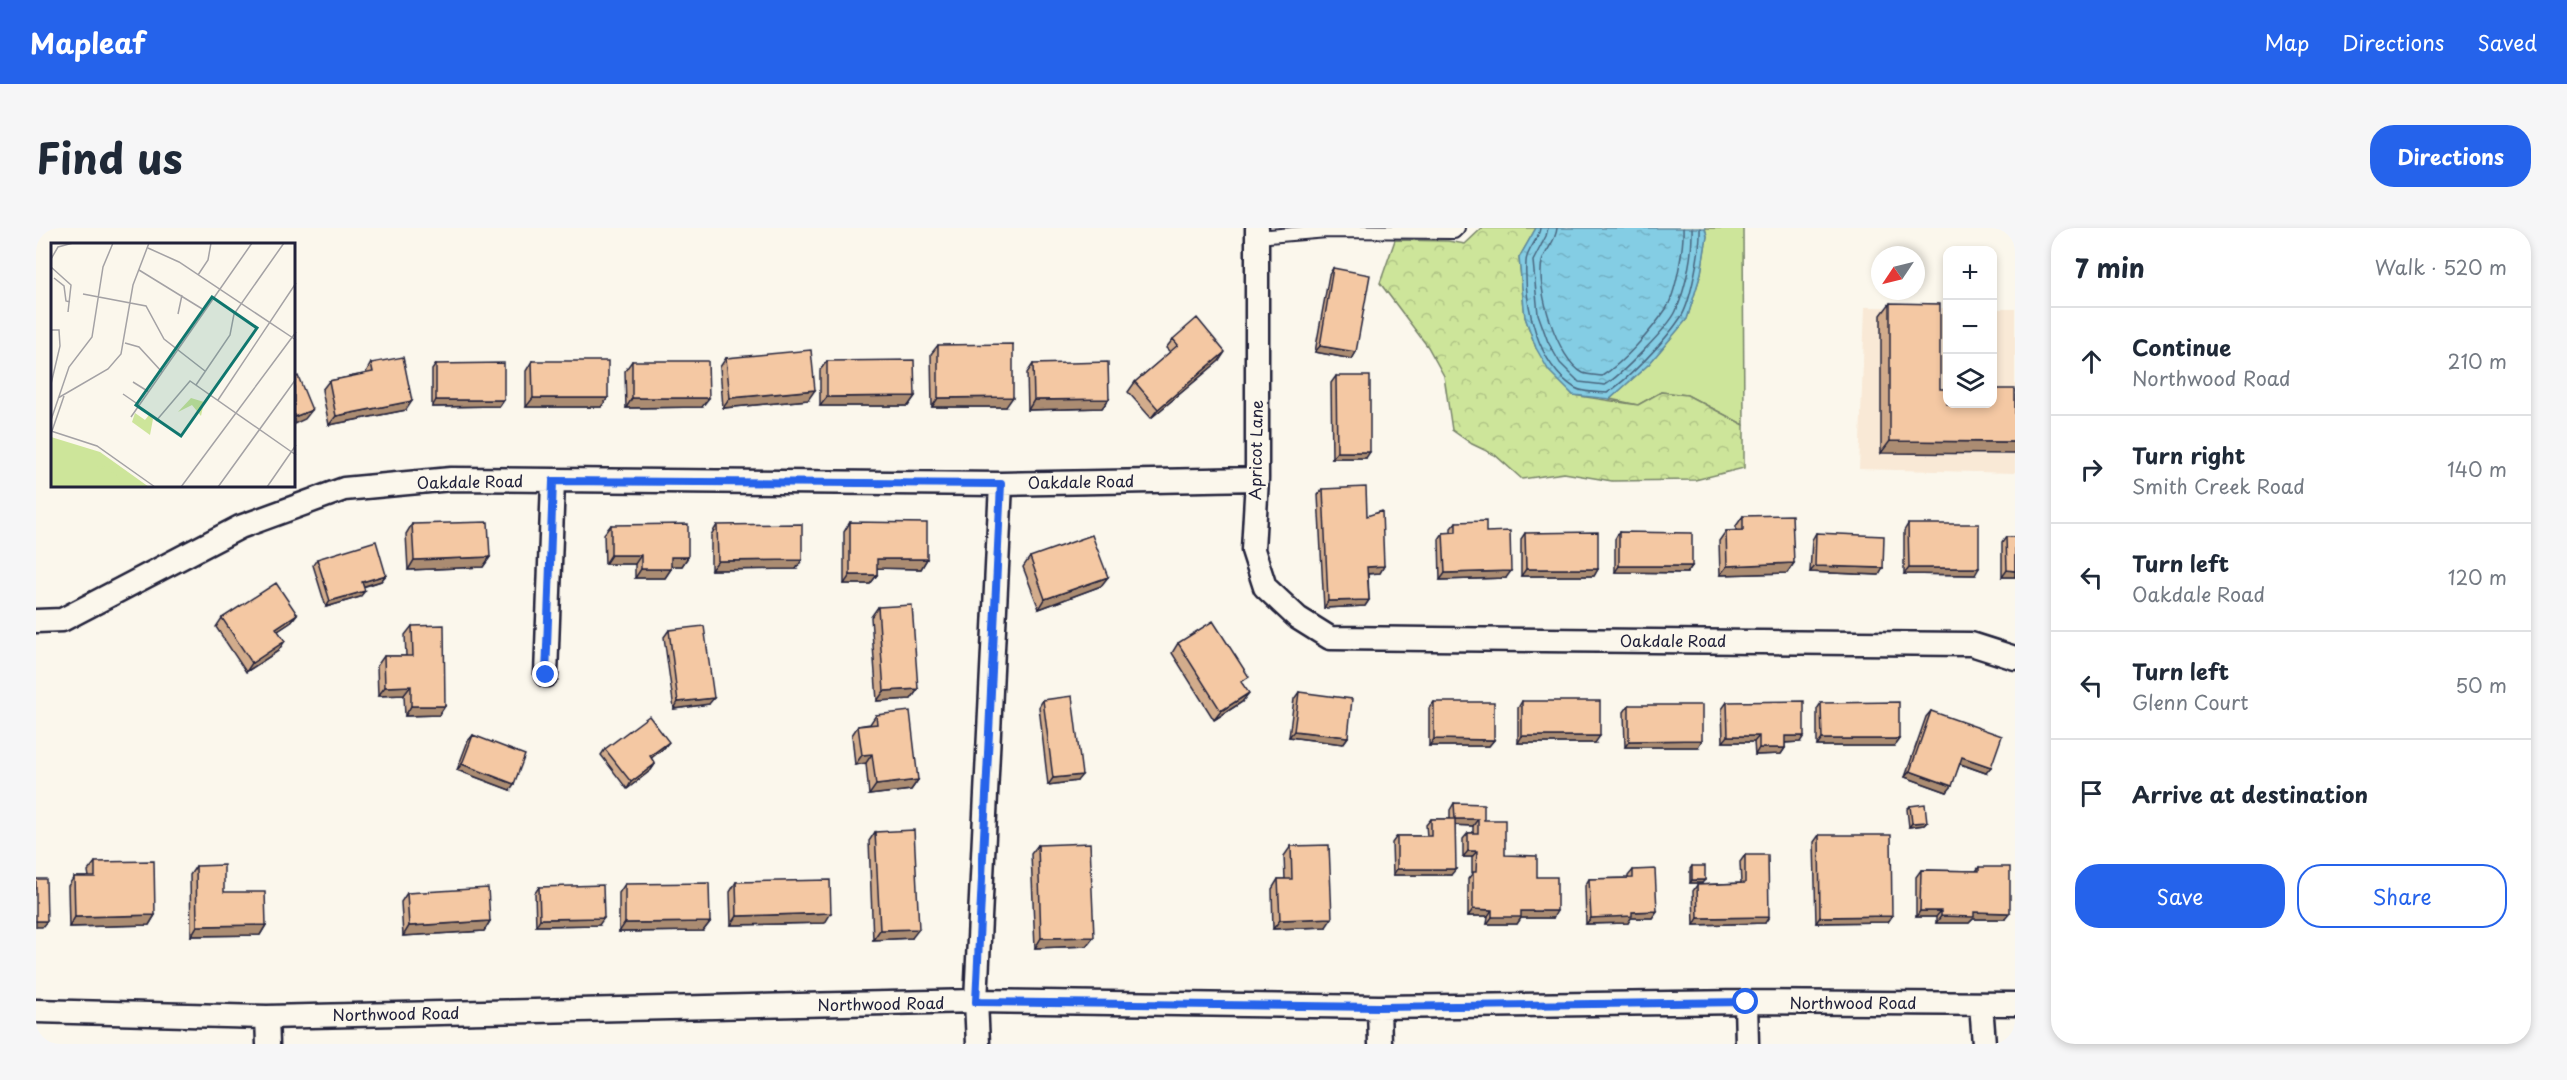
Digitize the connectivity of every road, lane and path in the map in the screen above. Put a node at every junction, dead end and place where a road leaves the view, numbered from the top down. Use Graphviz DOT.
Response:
graph roads {
  1 [pos="1458,228"];
  2 [pos="1257,232"];
  3 [pos="1257,479"];
  4 [pos="553,481"];
  5 [pos="1001,484"];
  6 [pos="36,621"];
  7 [pos="1330,639"];
  8 [pos="2015,658"];
  9 [pos="546,675"];
  10 [pos="976,1002"];
  11 [pos="1746,1002"];
  12 [pos="1981,1004"];
  13 [pos="2015,1004"];
  14 [pos="1379,1007"];
  15 [pos="36,1011"];
  16 [pos="267,1017"];
  17 [pos="268,1044"];
  18 [pos="978,1044"];
  19 [pos="1380,1044"];
  20 [pos="1747,1044"];
  21 [pos="1984,1044"];
  1 -- 2 [label="lane"];
  2 -- 3 [label="street, Apricot Lane"];
  3 -- 5 [label="street, Oakdale Road"];
  3 -- 7 [label="street, Apricot Lane"];
  4 -- 5 [label="street, Oakdale Road"];
  4 -- 6 [label="street, Oakdale Road"];
  4 -- 9 [label="street"];
  5 -- 10 [label="street"];
  7 -- 8 [label="street, Oakdale Road"];
  10 -- 14 [label="street, Northwood Road"];
  10 -- 16 [label="street, Northwood Road"];
  10 -- 18 [label="street"];
  11 -- 12 [label="street, Northwood Road"];
  11 -- 14 [label="street, Northwood Road"];
  11 -- 20 [label="street"];
  12 -- 13 [label="street, Northwood Road"];
  12 -- 21 [label="street"];
  14 -- 19 [label="street"];
  15 -- 16 [label="street, Northwood Road"];
  16 -- 17 [label="street"];
}
